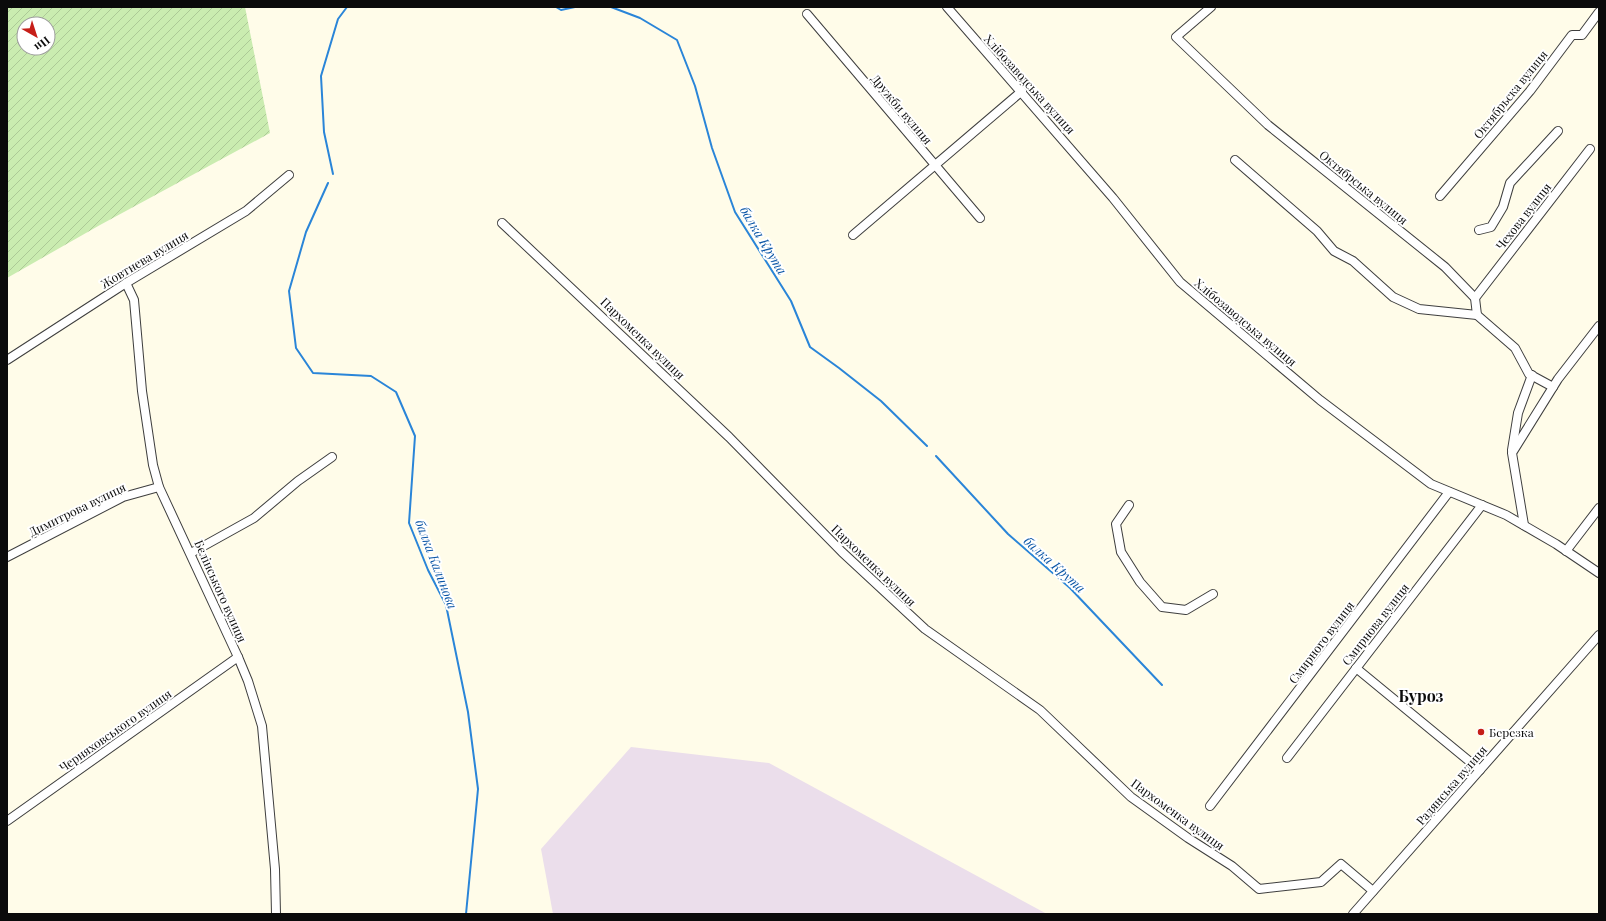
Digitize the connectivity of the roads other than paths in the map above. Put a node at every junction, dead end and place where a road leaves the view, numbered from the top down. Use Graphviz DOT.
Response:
graph roads {
  1 [pos="947,7"];
  2 [pos="1211,7"];
  3 [pos="1599,12"];
  4 [pos="807,14"];
  5 [pos="1022,91"];
  6 [pos="1558,131"];
  7 [pos="1590,149"];
  8 [pos="1234,160"];
  9 [pos="935,165"];
  10 [pos="289,174"];
  11 [pos="1440,196"];
  12 [pos="980,218"];
  13 [pos="502,223"];
  14 [pos="1479,230"];
  15 [pos="853,235"];
  16 [pos="126,283"];
  17 [pos="1475,298"];
  18 [pos="1477,315"];
  19 [pos="1599,326"];
  20 [pos="7,360"];
  21 [pos="1532,376"];
  22 [pos="1553,387"];
  23 [pos="1512,453"];
  24 [pos="332,457"];
  25 [pos="159,486"];
  26 [pos="1449,492"];
  27 [pos="1129,505"];
  28 [pos="1482,505"];
  29 [pos="1599,508"];
  30 [pos="1524,525"];
  31 [pos="1566,551"];
  32 [pos="191,553"];
  33 [pos="7,557"];
  34 [pos="1599,573"];
  35 [pos="1213,594"];
  36 [pos="1599,635"];
  37 [pos="238,657"];
  38 [pos="1356,668"];
  39 [pos="1287,758"];
  40 [pos="1480,770"];
  41 [pos="1210,806"];
  42 [pos="7,821"];
  43 [pos="1373,891"];
  44 [pos="276,914"];
  45 [pos="1353,914"];
  1 -- 5 [label="street, Хлібозаводська вулиця"];
  2 -- 17 [label="street, Октябрська вулиця"];
  3 -- 11 [label="street, Октябрьска вулиця"];
  4 -- 9 [label="street, Дружби вулиця"];
  5 -- 9 [label="street"];
  5 -- 26 [label="street, Хлібозаводська вулиця"];
  6 -- 14 [label="street"];
  7 -- 17 [label="street, Чехова вулиця"];
  8 -- 18 [label="street"];
  9 -- 12 [label="street, Дружби вулиця"];
  9 -- 15 [label="street"];
  10 -- 16 [label="street, Жовтнева вулиця"];
  13 -- 43 [label="street, Пархоменка вулиця"];
  16 -- 20 [label="street, Жовтнева вулиця"];
  16 -- 25 [label="street, Бєлінського вулиця"];
  17 -- 18 [label="street"];
  18 -- 21 [label="street"];
  19 -- 22 [label="street"];
  21 -- 22 [label="street"];
  21 -- 23 [label="street"];
  22 -- 23 [label="street"];
  23 -- 30 [label="street"];
  24 -- 32 [label="street"];
  25 -- 32 [label="street, Бєлінського вулиця"];
  25 -- 33 [label="street, Димитрова вулиця"];
  26 -- 28 [label="street, Хлібозаводська вулиця"];
  26 -- 41 [label="street, Смирного вулиця"];
  27 -- 35 [label="street"];
  28 -- 30 [label="street, Хлібозаводська вулиця"];
  28 -- 38 [label="street, Смирнова вулиця"];
  29 -- 31 [label="street"];
  30 -- 31 [label="street, Хлібозаводська вулиця"];
  31 -- 34 [label="street, Хлібозаводська вулиця"];
  32 -- 37 [label="street, Бєлінського вулиця"];
  36 -- 40 [label="street, Радянська вулиця"];
  37 -- 42 [label="street, Черняховського вулиця"];
  37 -- 44 [label="street, Бєлінського вулиця"];
  38 -- 39 [label="street, Смирнова вулиця"];
  38 -- 40 [label="street"];
  40 -- 43 [label="street, Радянська вулиця"];
  43 -- 45 [label="street, Радянська вулиця"];
}
